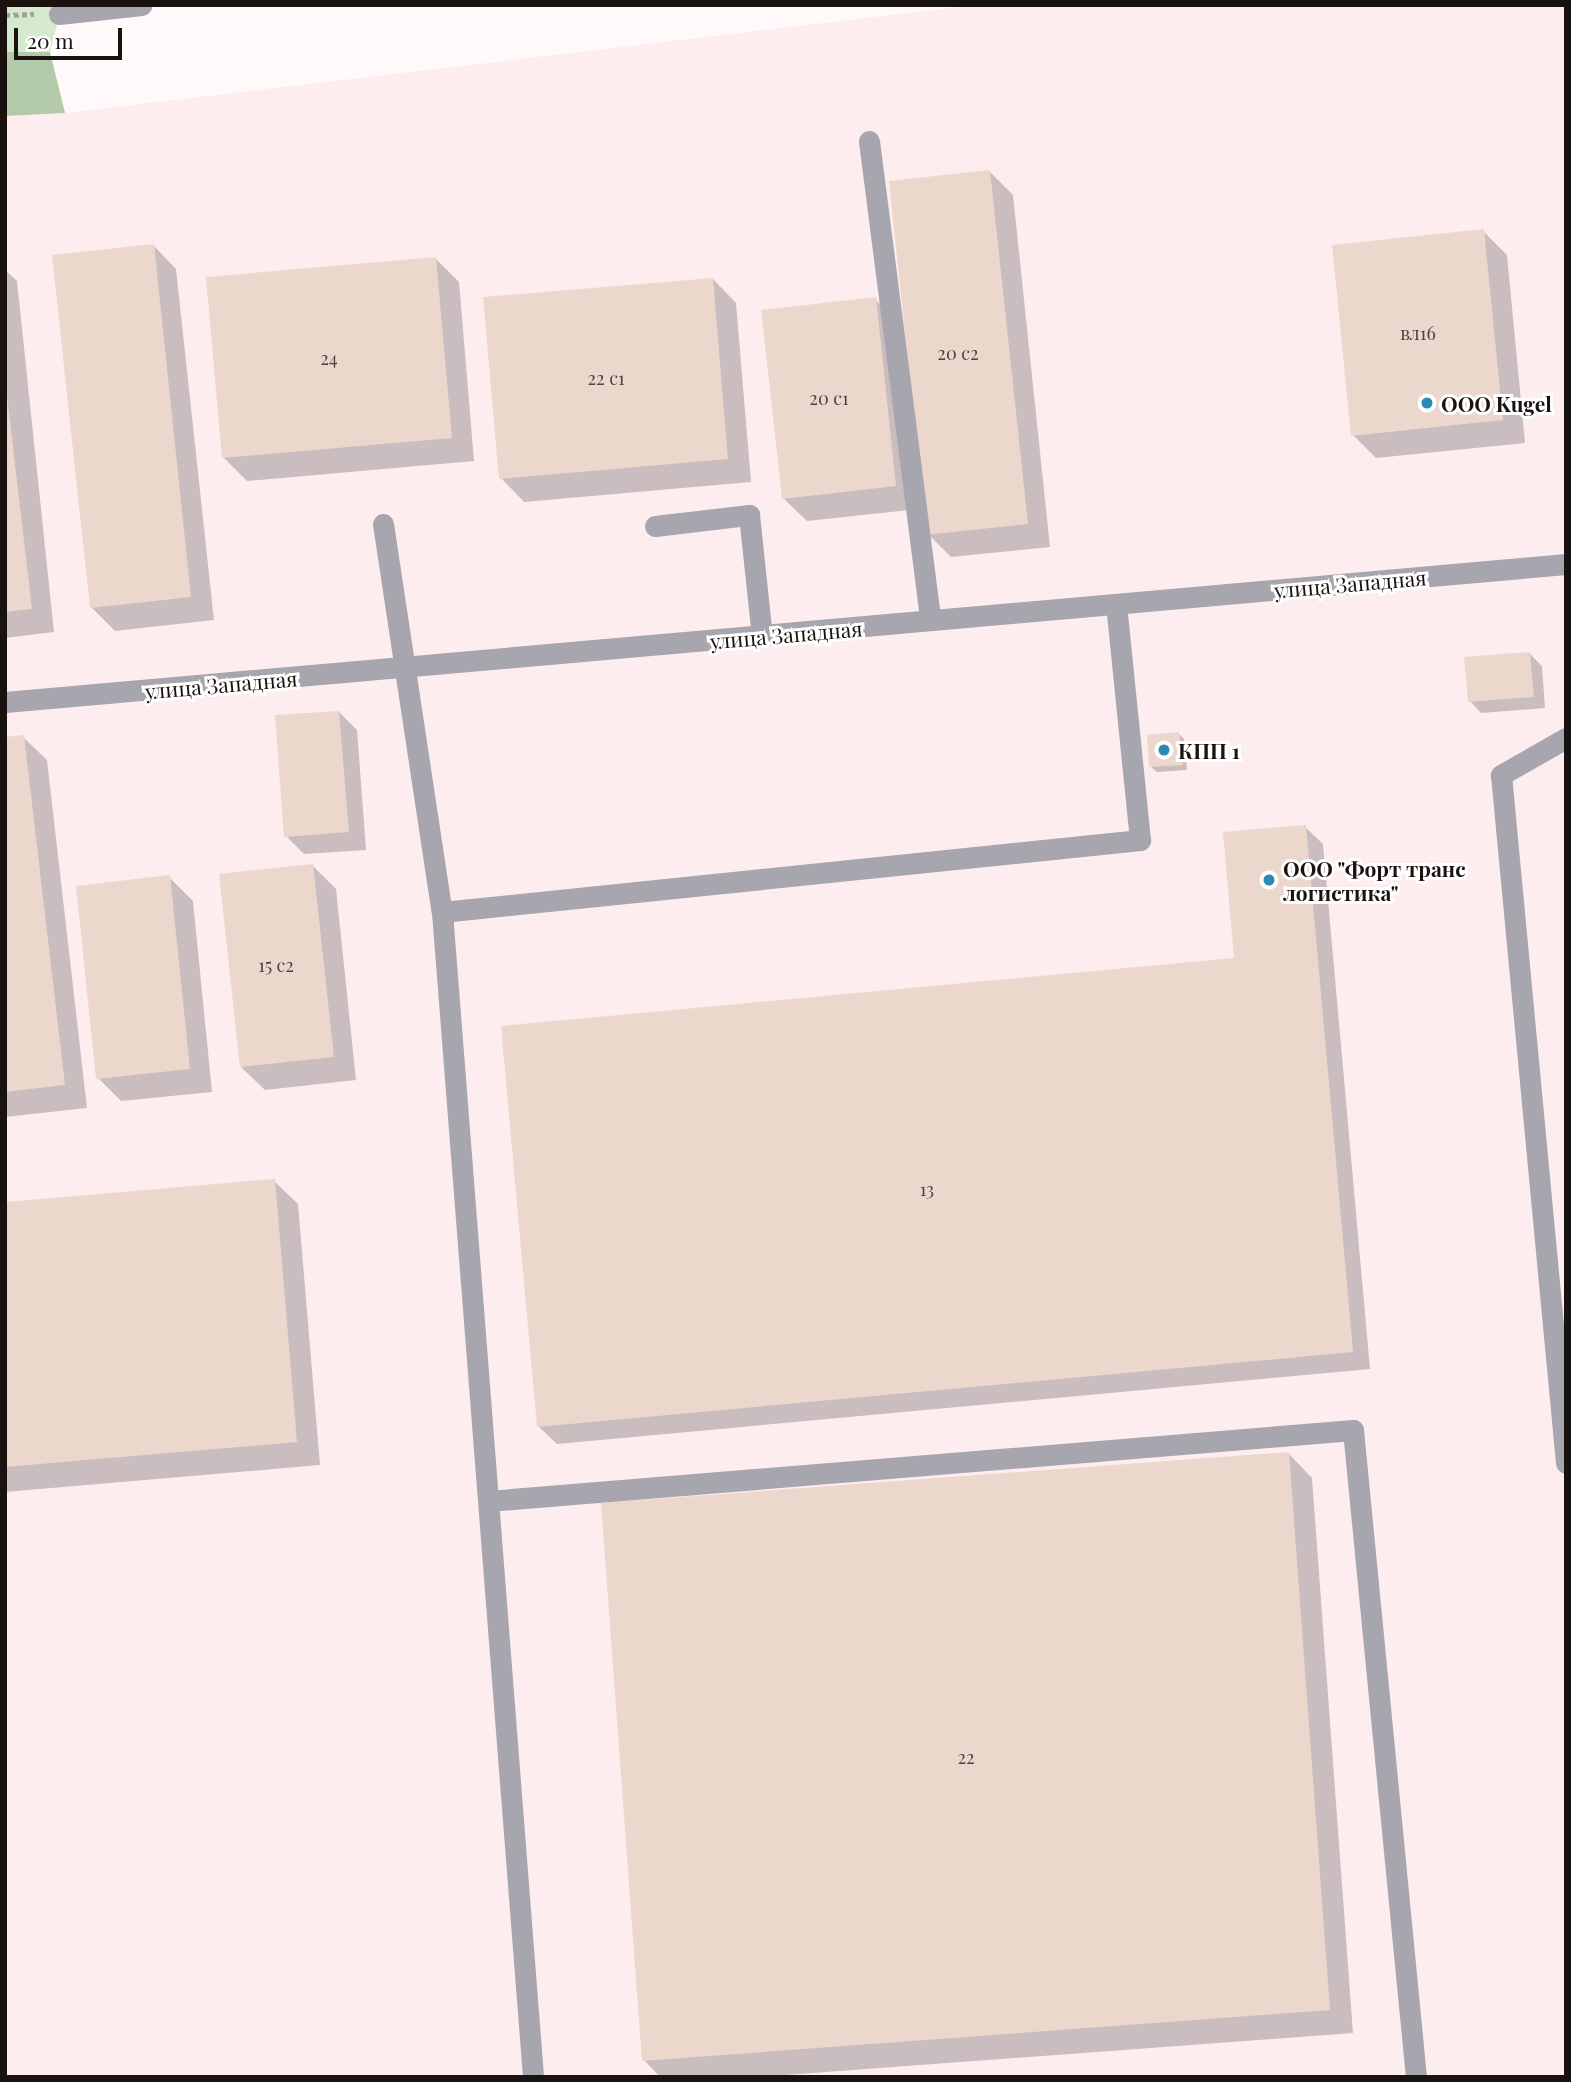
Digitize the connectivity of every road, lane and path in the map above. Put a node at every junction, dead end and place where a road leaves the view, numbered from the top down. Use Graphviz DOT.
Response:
graph roads {
  1 [pos="142,5"];
  2 [pos="59,14"];
  3 [pos="869,141"];
  4 [pos="383,524"];
  5 [pos="655,526"];
  6 [pos="1566,564"];
  7 [pos="1116,604"];
  8 [pos="930,620"];
  9 [pos="762,636"];
  10 [pos="405,669"];
  11 [pos="5,702"];
  12 [pos="1566,738"];
  13 [pos="442,912"];
  14 [pos="1566,1463"];
  15 [pos="488,1501"];
  16 [pos="533,2077"];
  17 [pos="1416,2077"];
  1 -- 2 [label="street"];
  3 -- 8 [label="street"];
  4 -- 10 [label="street"];
  5 -- 9 [label="street"];
  6 -- 7 [label="street, улица Западная"];
  7 -- 8 [label="street, улица Западная"];
  7 -- 13 [label="street"];
  8 -- 9 [label="street, улица Западная"];
  9 -- 10 [label="street, улица Западная"];
  10 -- 11 [label="street, улица Западная"];
  10 -- 13 [label="street"];
  12 -- 14 [label="street"];
  13 -- 15 [label="street"];
  15 -- 16 [label="street"];
  15 -- 17 [label="street"];
}
